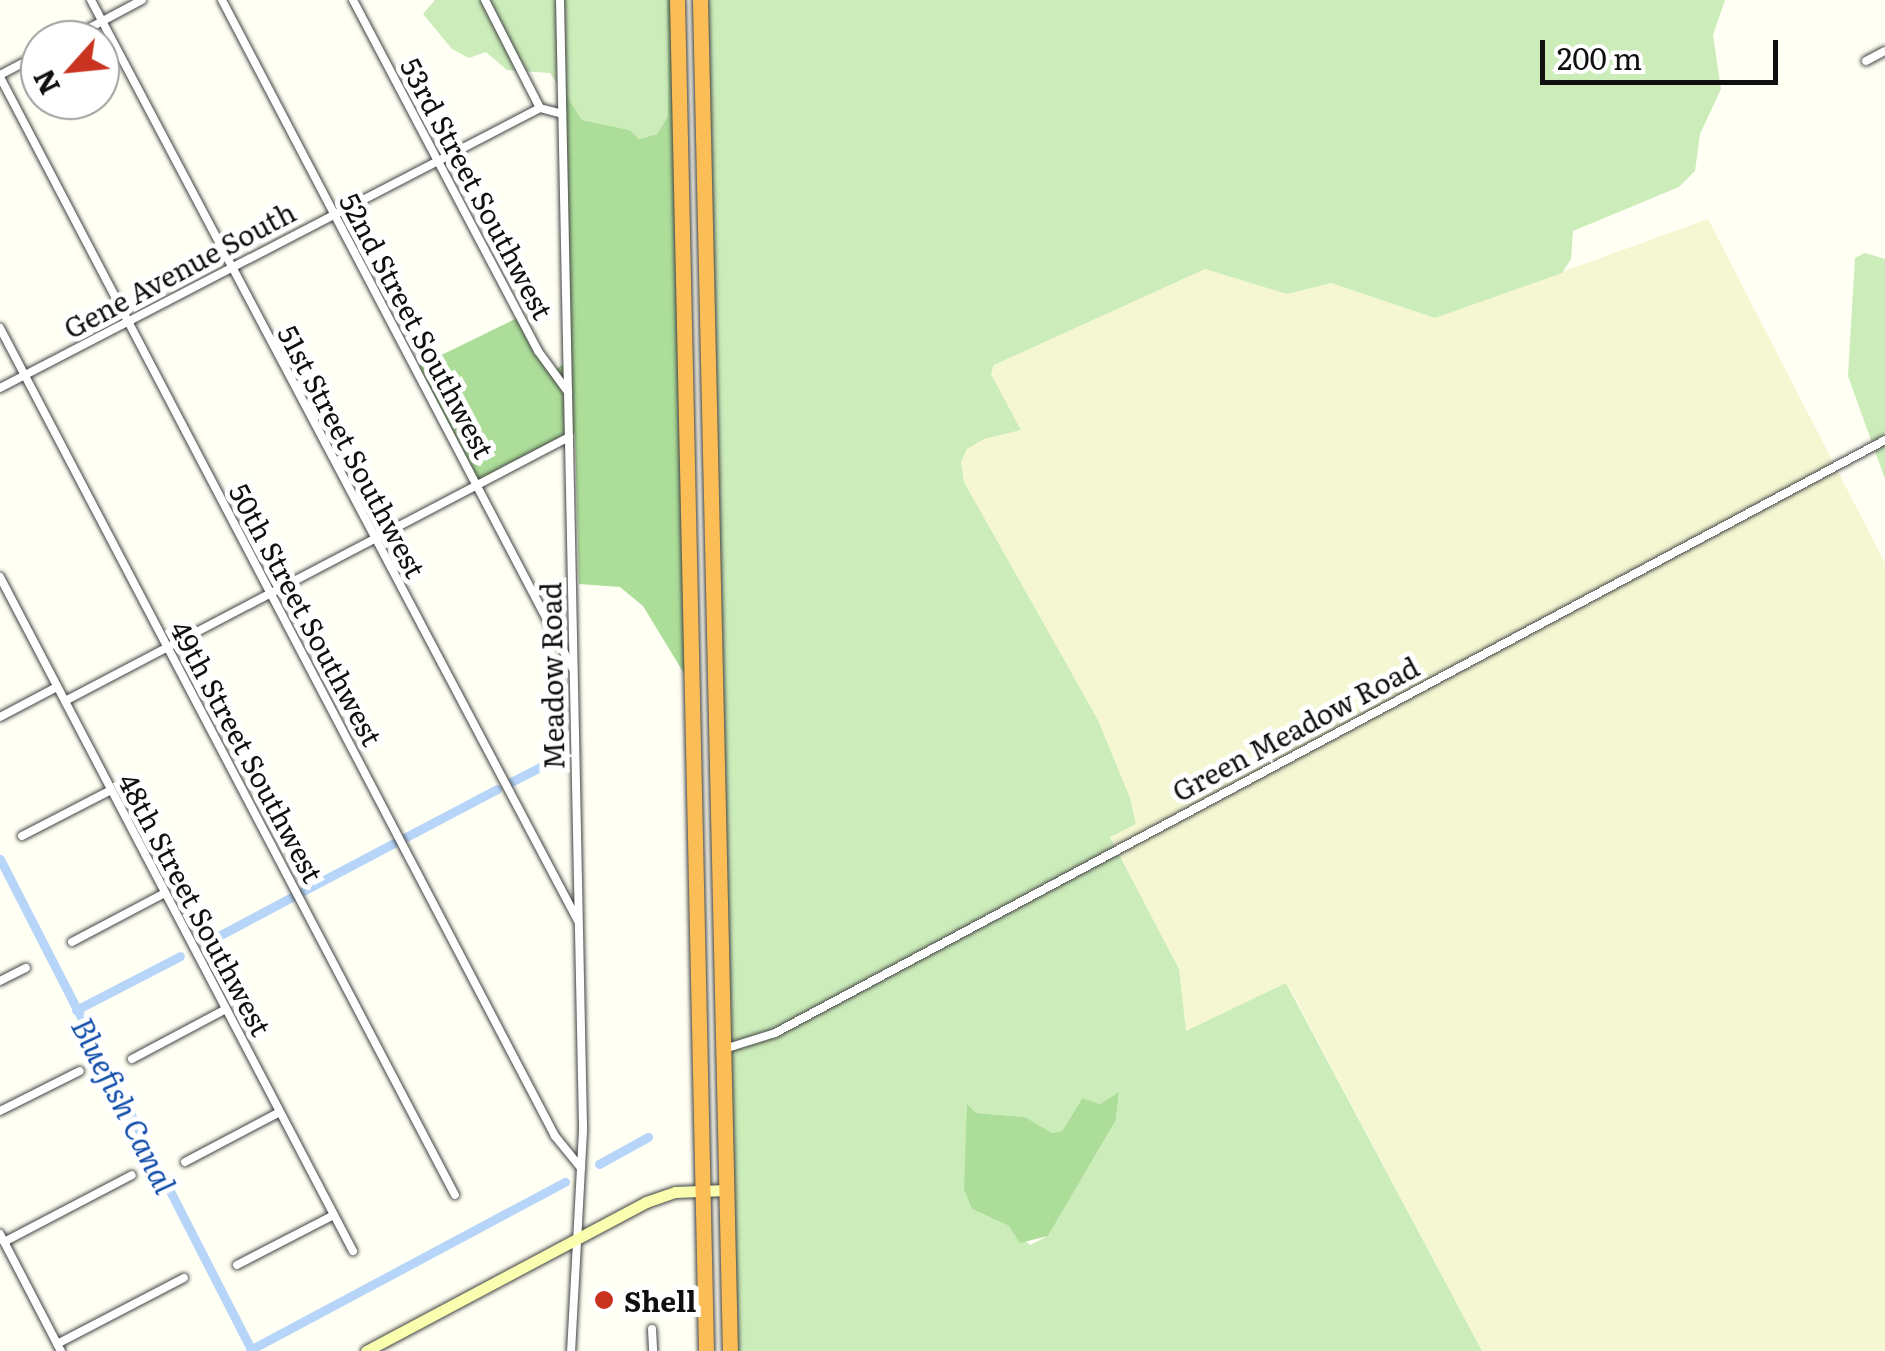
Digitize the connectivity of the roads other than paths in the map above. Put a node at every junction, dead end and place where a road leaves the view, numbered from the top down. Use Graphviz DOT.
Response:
graph roads {
  1 [pos="142,0"];
  2 [pos="222,0"];
  3 [pos="354,0"];
  4 [pos="485,0"];
  5 [pos="560,0"];
  6 [pos="677,0"];
  7 [pos="700,0"];
  8 [pos="104,20"];
  9 [pos="1885,51"];
  10 [pos="120,55"];
  11 [pos="1866,60"];
  12 [pos="0,76"];
  13 [pos="678,80"];
  14 [pos="702,80"];
  15 [pos="540,108"];
  16 [pos="562,114"];
  17 [pos="436,160"];
  18 [pos="334,212"];
  19 [pos="232,267"];
  20 [pos="128,321"];
  21 [pos="0,328"];
  22 [pos="24,376"];
  23 [pos="0,388"];
  24 [pos="568,392"];
  25 [pos="569,437"];
  26 [pos="1885,440"];
  27 [pos="476,485"];
  28 [pos="373,539"];
  29 [pos="1,582"];
  30 [pos="270,592"];
  31 [pos="168,647"];
  32 [pos="574,671"];
  33 [pos="57,687"];
  34 [pos="65,701"];
  35 [pos="0,717"];
  36 [pos="112,790"];
  37 [pos="22,836"];
  38 [pos="166,893"];
  39 [pos="578,922"];
  40 [pos="72,942"];
  41 [pos="26,968"];
  42 [pos="0,981"];
  43 [pos="226,1009"];
  44 [pos="724,1049"];
  45 [pos="132,1059"];
  46 [pos="80,1071"];
  47 [pos="0,1112"];
  48 [pos="280,1112"];
  49 [pos="185,1162"];
  50 [pos="581,1168"];
  51 [pos="132,1175"];
  52 [pos="726,1190"];
  53 [pos="702,1191"];
  54 [pos="455,1195"];
  55 [pos="334,1215"];
  56 [pos="2,1238"];
  57 [pos="578,1238"];
  58 [pos="353,1251"];
  59 [pos="237,1265"];
  60 [pos="184,1278"];
  61 [pos="652,1328"];
  62 [pos="59,1348"];
  63 [pos="366,1351"];
  64 [pos="571,1351"];
  65 [pos="653,1351"];
  66 [pos="706,1351"];
  67 [pos="730,1351"];
  1 -- 8 [label="street"];
  2 -- 18 [label="street, 52nd Street Southwest"];
  3 -- 17 [label="street, 53rd Street Southwest"];
  4 -- 15 [label="street"];
  5 -- 16 [label="street, Meadow Road"];
  6 -- 13 [label="highway"];
  7 -- 14 [label="highway"];
  9 -- 11 [label="street"];
  10 -- 19 [label="street, 51st Street Southwest"];
  12 -- 20 [label="street, 50th Street Southwest"];
  13 -- 14 [label="highway"];
  13 -- 53 [label="highway"];
  14 -- 44 [label="highway"];
  15 -- 16 [label="street"];
  15 -- 17 [label="street, Gene Avenue South"];
  16 -- 24 [label="street, Meadow Road"];
  17 -- 18 [label="street, Gene Avenue South"];
  17 -- 24 [label="street, 53rd Street Southwest"];
  18 -- 19 [label="street, Gene Avenue South"];
  18 -- 27 [label="street, 52nd Street Southwest"];
  19 -- 20 [label="street, Gene Avenue South"];
  19 -- 28 [label="street, 51st Street Southwest"];
  20 -- 22 [label="street, Gene Avenue South"];
  20 -- 30 [label="street, 50th Street Southwest"];
  21 -- 22 [label="street, 49th Street Southwest"];
  22 -- 23 [label="street, Gene Avenue South"];
  22 -- 31 [label="street, 49th Street Southwest"];
  24 -- 25 [label="street, Meadow Road"];
  25 -- 27 [label="street"];
  25 -- 32 [label="street, Meadow Road"];
  26 -- 44 [label="street, Green Meadow Road"];
  27 -- 28 [label="street"];
  27 -- 32 [label="street, 52nd Street Southwest"];
  28 -- 30 [label="street"];
  28 -- 39 [label="street, 51st Street Southwest"];
  29 -- 33 [label="street, 48th Street Southwest"];
  30 -- 31 [label="street"];
  30 -- 50 [label="street, 50th Street Southwest"];
  31 -- 34 [label="street"];
  31 -- 54 [label="street, 49th Street Southwest"];
  32 -- 39 [label="street, Meadow Road"];
  33 -- 34 [label="street, 48th Street Southwest"];
  33 -- 35 [label="street"];
  34 -- 36 [label="street, 48th Street Southwest"];
  36 -- 37 [label="street"];
  36 -- 38 [label="street, 48th Street Southwest"];
  38 -- 40 [label="street"];
  38 -- 43 [label="street, 48th Street Southwest"];
  39 -- 50 [label="street, Meadow Road"];
  41 -- 42 [label="street"];
  43 -- 45 [label="street"];
  43 -- 48 [label="street, 48th Street Southwest"];
  44 -- 52 [label="highway"];
  46 -- 47 [label="street"];
  48 -- 49 [label="street"];
  48 -- 55 [label="street, 48th Street Southwest"];
  50 -- 57 [label="street, Meadow Road"];
  51 -- 56 [label="street"];
  52 -- 53 [label="street"];
  52 -- 67 [label="highway"];
  53 -- 57 [label="street"];
  53 -- 66 [label="highway"];
  55 -- 58 [label="street, 48th Street Southwest"];
  55 -- 59 [label="street"];
  56 -- 62 [label="street"];
  57 -- 63 [label="street"];
  57 -- 64 [label="street, Meadow Road"];
  60 -- 62 [label="street"];
  61 -- 65 [label="street"];
}
